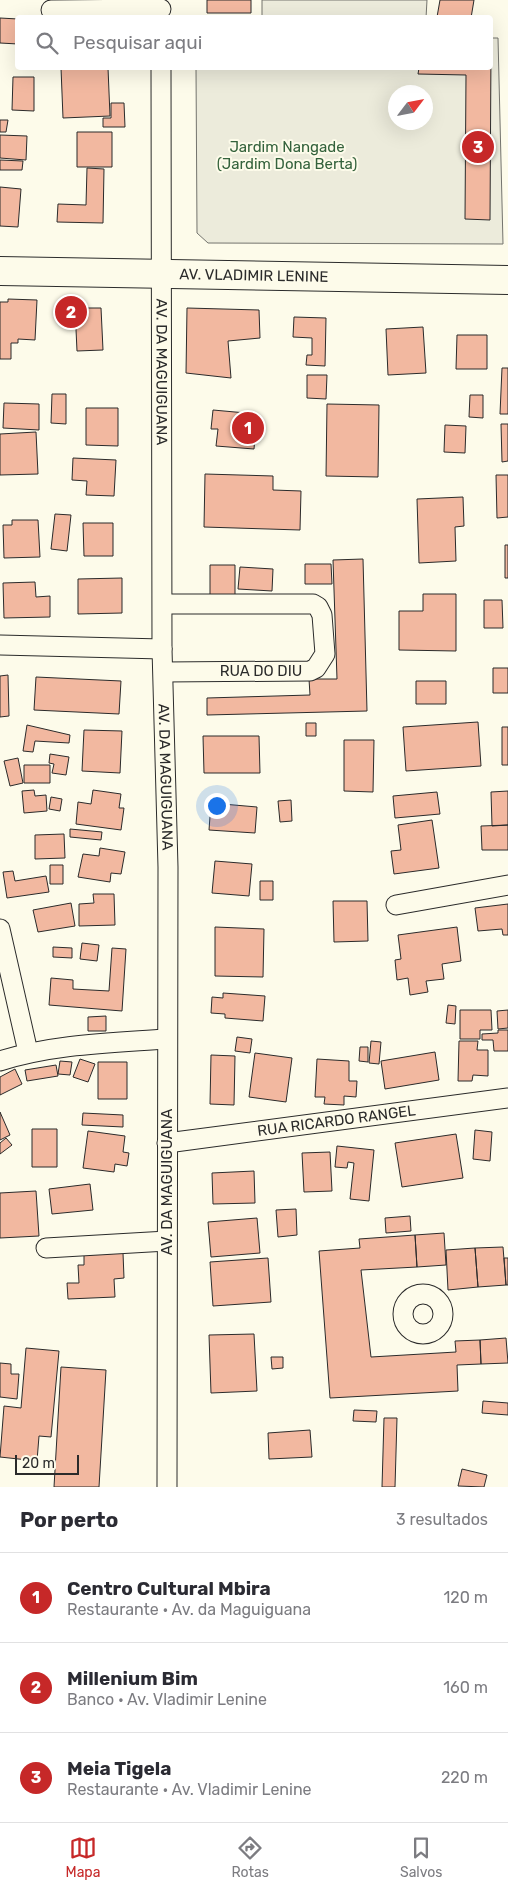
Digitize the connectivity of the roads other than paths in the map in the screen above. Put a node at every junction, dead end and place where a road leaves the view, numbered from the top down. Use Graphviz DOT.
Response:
graph roads {
  1 [pos="161,9"];
  2 [pos="51,10"];
  3 [pos="161,70"];
  4 [pos="0,271"];
  5 [pos="160,274"];
  6 [pos="508,280"];
  7 [pos="164,604"];
  8 [pos="0,645"];
  9 [pos="162,649"];
  10 [pos="164,672"];
  11 [pos="508,885"];
  12 [pos="396,905"];
  13 [pos="0,929"];
  14 [pos="166,1039"];
  15 [pos="28,1052"];
  16 [pos="0,1061"];
  17 [pos="508,1098"];
  18 [pos="167,1143"];
  19 [pos="167,1241"];
  20 [pos="46,1248"];
  21 [pos="167,1487"];
  1 -- 2 [label="street"];
  3 -- 5 [label="street, AV. DA MAGUIGUANA"];
  4 -- 5 [label="main road, AV. VLADIMIR LENINE"];
  5 -- 6 [label="main road, AV. VLADIMIR LENINE"];
  5 -- 7 [label="street, AV. DA MAGUIGUANA"];
  7 -- 9 [label="street, AV. DA MAGUIGUANA"];
  7 -- 10 [label="street, RUA DO DIU"];
  8 -- 9 [label="street"];
  9 -- 10 [label="street, AV. DA MAGUIGUANA"];
  10 -- 14 [label="street, AV. DA MAGUIGUANA"];
  11 -- 12 [label="street"];
  13 -- 15 [label="street"];
  14 -- 15 [label="street"];
  14 -- 18 [label="street, AV. DA MAGUIGUANA"];
  15 -- 16 [label="street"];
  17 -- 18 [label="street, RUA RICARDO RANGEL"];
  18 -- 19 [label="street, AV. DA MAGUIGUANA"];
  19 -- 20 [label="street"];
  19 -- 21 [label="street, AV. DA MAGUIGUANA"];
}
